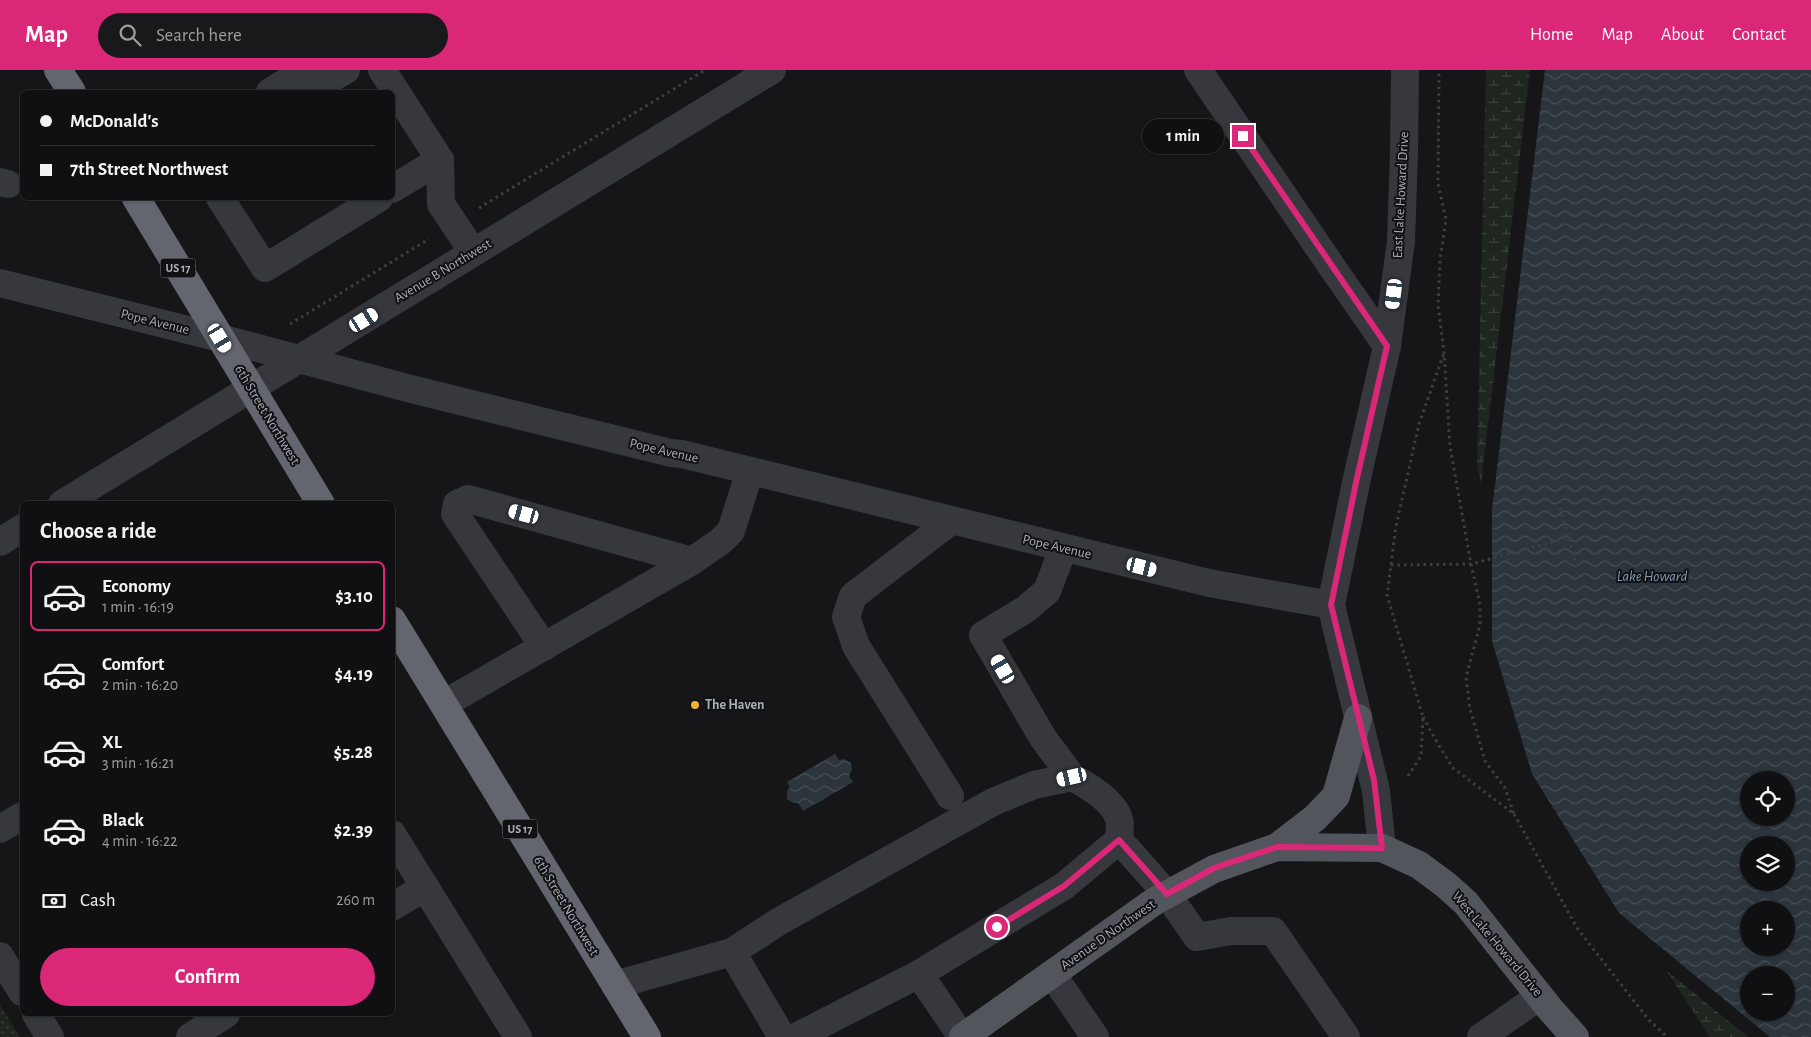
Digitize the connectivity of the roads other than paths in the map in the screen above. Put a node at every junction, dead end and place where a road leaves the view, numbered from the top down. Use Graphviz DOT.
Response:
graph roads {
  1 [pos="58,70"];
  2 [pos="306,70"];
  3 [pos="346,70"];
  4 [pos="382,70"];
  5 [pos="772,70"];
  6 [pos="1198,70"];
  7 [pos="1405,70"];
  8 [pos="71,90"];
  9 [pos="273,90"];
  10 [pos="311,90"];
  11 [pos="395,90"];
  12 [pos="395,90"];
  13 [pos="440,160"];
  14 [pos="395,187"];
  15 [pos="137,200"];
  16 [pos="221,200"];
  17 [pos="376,200"];
  18 [pos="473,252"];
  19 [pos="0,284"];
  20 [pos="220,338"];
  21 [pos="1387,346"];
  22 [pos="298,360"];
  23 [pos="251,389"];
  24 [pos="750,471"];
  25 [pos="67,501"];
  26 [pos="319,501"];
  27 [pos="951,521"];
  28 [pos="20,529"];
  29 [pos="0,542"];
  30 [pos="1063,549"];
  31 [pos="692,561"];
  32 [pos="1331,605"];
  33 [pos="395,625"];
  34 [pos="544,647"];
  35 [pos="444,704"];
  36 [pos="1358,718"];
  37 [pos="1072,777"];
  38 [pos="950,796"];
  39 [pos="20,817"];
  40 [pos="0,829"];
  41 [pos="395,839"];
  42 [pos="1119,840"];
  43 [pos="1277,847"];
  44 [pos="1382,848"];
  45 [pos="425,887"];
  46 [pos="1167,894"];
  47 [pos="395,905"];
  48 [pos="732,952"];
  49 [pos="0,956"];
  50 [pos="919,974"];
  51 [pos="1052,974"];
  52 [pos="615,985"];
  53 [pos="20,989"];
  54 [pos="1540,996"];
  55 [pos="37,1016"];
  56 [pos="223,1016"];
  57 [pos="50,1037"];
  58 [pos="190,1037"];
  59 [pos="518,1037"];
  60 [pos="646,1037"];
  61 [pos="782,1037"];
  62 [pos="796,1037"];
  63 [pos="962,1037"];
  64 [pos="1095,1037"];
  65 [pos="1346,1037"];
  66 [pos="1481,1037"];
  67 [pos="1575,1037"];
  1 -- 8 [label="highway"];
  2 -- 9 [label="street"];
  3 -- 10 [label="street"];
  4 -- 12 [label="street"];
  5 -- 18 [label="street, Avenue B Northwest"];
  6 -- 21 [label="street"];
  7 -- 21 [label="street, East Lake Howard Drive"];
  11 -- 13 [label="street"];
  13 -- 14 [label="street"];
  13 -- 18 [label="street"];
  15 -- 20 [label="highway, 6th Street Northwest / US 17"];
  16 -- 17 [label="street"];
  18 -- 22 [label="street, Avenue B Northwest"];
  19 -- 20 [label="street, Pope Avenue"];
  20 -- 22 [label="street, Pope Avenue"];
  20 -- 23 [label="highway, 6th Street Northwest / US 17"];
  21 -- 32 [label="street, East Lake Howard Drive"];
  22 -- 23 [label="street, Avenue B Northwest"];
  22 -- 24 [label="street, Pope Avenue"];
  23 -- 25 [label="street, Avenue B Northwest"];
  23 -- 26 [label="highway, 6th Street Northwest / US 17"];
  24 -- 27 [label="street, Pope Avenue"];
  24 -- 31 [label="street"];
  27 -- 30 [label="street, Pope Avenue"];
  27 -- 38 [label="street"];
  28 -- 29 [label="street"];
  30 -- 32 [label="street, Pope Avenue"];
  30 -- 37 [label="street"];
  31 -- 34 [label="street"];
  31 -- 34 [label="street"];
  32 -- 36 [label="street, East Lake Howard Drive"];
  33 -- 35 [label="highway, 6th Street Northwest / US 17"];
  34 -- 35 [label="street"];
  35 -- 52 [label="highway, 6th Street Northwest / US 17"];
  36 -- 43 [label="main road"];
  36 -- 44 [label="street, East Lake Howard Drive"];
  37 -- 42 [label="street"];
  37 -- 48 [label="street"];
  39 -- 40 [label="street"];
  41 -- 45 [label="street"];
  42 -- 46 [label="street"];
  42 -- 50 [label="street"];
  43 -- 44 [label="main road, Avenue D Northwest"];
  43 -- 46 [label="main road, Avenue D Northwest"];
  44 -- 54 [label="main road, West Lake Howard Drive"];
  45 -- 47 [label="street"];
  45 -- 59 [label="street"];
  46 -- 51 [label="main road, Avenue D Northwest"];
  46 -- 65 [label="street"];
  48 -- 52 [label="street"];
  48 -- 61 [label="street"];
  49 -- 53 [label="street"];
  50 -- 62 [label="street"];
  50 -- 63 [label="street"];
  51 -- 63 [label="main road, Avenue D Northwest"];
  51 -- 64 [label="street"];
  52 -- 60 [label="highway, 6th Street Northwest / US 17"];
  54 -- 66 [label="street"];
  54 -- 67 [label="main road, West Lake Howard Drive"];
  55 -- 57 [label="street"];
  56 -- 58 [label="street"];
}
